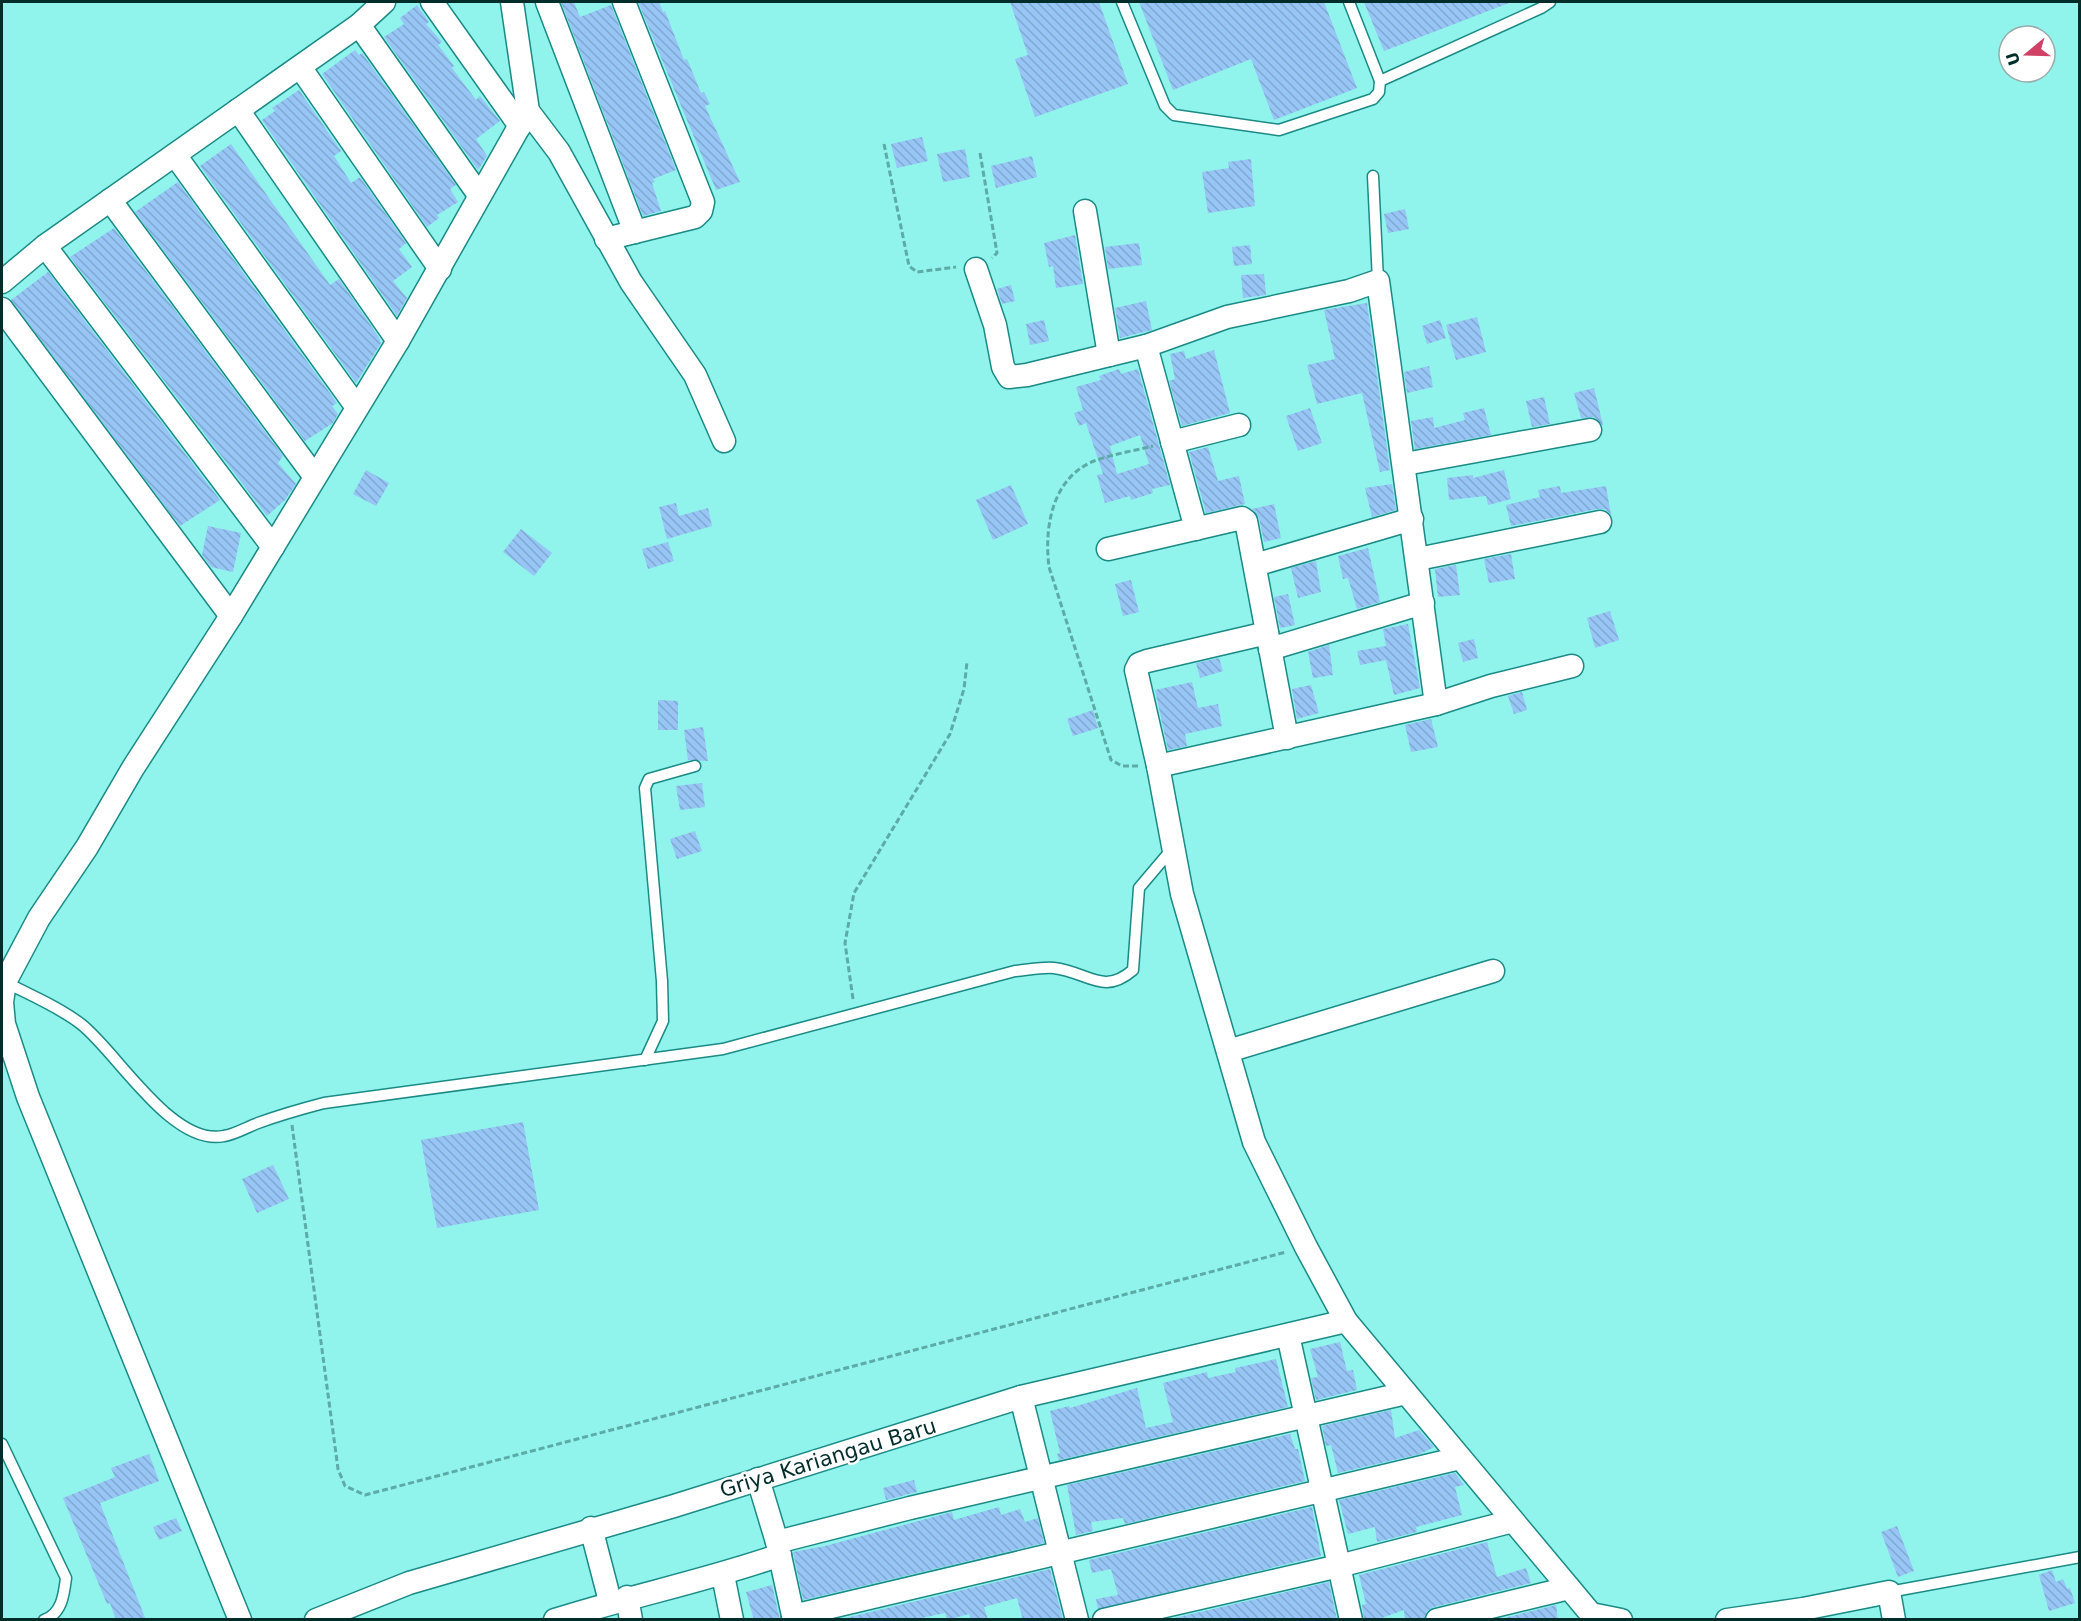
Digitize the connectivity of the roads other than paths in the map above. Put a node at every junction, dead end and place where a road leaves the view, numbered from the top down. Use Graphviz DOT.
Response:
graph roads {
  1 [pos="384,2"];
  2 [pos="432,2"];
  3 [pos="512,2"];
  4 [pos="547,2"];
  5 [pos="624,2"];
  6 [pos="1122,2"];
  7 [pos="1349,2"];
  8 [pos="1550,2"];
  9 [pos="358,25"];
  10 [pos="300,66"];
  11 [pos="1380,81"];
  12 [pos="238,110"];
  13 [pos="524,118"];
  14 [pos="175,154"];
  15 [pos="1373,176"];
  16 [pos="479,195"];
  17 [pos="110,200"];
  18 [pos="1085,211"];
  19 [pos="635,232"];
  20 [pos="606,239"];
  21 [pos="45,246"];
  22 [pos="440,269"];
  23 [pos="976,269"];
  24 [pos="1378,281"];
  25 [pos="2,282"];
  26 [pos="2,309"];
  27 [pos="398,341"];
  28 [pos="1146,346"];
  29 [pos="1109,355"];
  30 [pos="356,406"];
  31 [pos="1239,424"];
  32 [pos="1590,430"];
  33 [pos="724,441"];
  34 [pos="1172,442"];
  35 [pos="1405,464"];
  36 [pos="315,477"];
  37 [pos="1412,519"];
  38 [pos="1600,522"];
  39 [pos="1196,530"];
  40 [pos="273,547"];
  41 [pos="1108,549"];
  42 [pos="1418,559"];
  43 [pos="1255,565"];
  44 [pos="1423,603"];
  45 [pos="231,615"];
  46 [pos="1268,641"];
  47 [pos="1572,666"];
  48 [pos="1436,704"];
  49 [pos="1287,738"];
  50 [pos="694,766"];
  51 [pos="1158,766"];
  52 [pos="1173,846"];
  53 [pos="1493,971"];
  54 [pos="5,982"];
  55 [pos="1228,1052"];
  56 [pos="645,1060"];
  57 [pos="1346,1321"];
  58 [pos="1288,1335"];
  59 [pos="1406,1393"];
  60 [pos="1021,1397"];
  61 [pos="1306,1417"];
  62 [pos="2,1444"];
  63 [pos="1460,1458"];
  64 [pos="1041,1478"];
  65 [pos="758,1479"];
  66 [pos="1323,1492"];
  67 [pos="1513,1521"];
  68 [pos="591,1528"];
  69 [pos="778,1549"];
  70 [pos="1060,1552"];
  71 [pos="2079,1557"];
  72 [pos="1339,1566"];
  73 [pos="723,1575"];
  74 [pos="1569,1588"];
  75 [pos="1889,1592"];
  76 [pos="605,1607"];
  77 [pos="1591,1617"];
  78 [pos="793,1618"];
  79 [pos="44,1620"];
  80 [pos="240,1620"];
  81 [pos="316,1620"];
  82 [pos="555,1620"];
  83 [pos="632,1620"];
  84 [pos="732,1620"];
  85 [pos="1077,1620"];
  86 [pos="1104,1620"];
  87 [pos="1351,1620"];
  88 [pos="1437,1620"];
  89 [pos="1621,1620"];
  90 [pos="1727,1620"];
  91 [pos="1894,1620"];
  1 -- 9 [label="street"];
  2 -- 13 [label="street"];
  3 -- 13 [label="street"];
  4 -- 19 [label="street"];
  5 -- 19 [label="street"];
  6 -- 11 [label="lane"];
  7 -- 11 [label="lane"];
  8 -- 11 [label="lane"];
  9 -- 10 [label="street"];
  9 -- 16 [label="street"];
  10 -- 12 [label="street"];
  10 -- 22 [label="street"];
  12 -- 14 [label="street"];
  12 -- 27 [label="street"];
  13 -- 16 [label="street"];
  13 -- 20 [label="street"];
  14 -- 17 [label="street"];
  14 -- 30 [label="street"];
  15 -- 24 [label="lane"];
  16 -- 22 [label="street"];
  17 -- 21 [label="street"];
  17 -- 36 [label="street"];
  18 -- 29 [label="street"];
  19 -- 20 [label="street"];
  20 -- 33 [label="street"];
  21 -- 25 [label="street"];
  21 -- 40 [label="street"];
  22 -- 27 [label="street"];
  23 -- 29 [label="street"];
  24 -- 28 [label="street"];
  24 -- 35 [label="street"];
  26 -- 45 [label="street"];
  27 -- 30 [label="street"];
  28 -- 29 [label="street"];
  28 -- 34 [label="street"];
  30 -- 36 [label="street"];
  31 -- 34 [label="street"];
  32 -- 35 [label="street"];
  34 -- 39 [label="street"];
  35 -- 37 [label="street"];
  36 -- 40 [label="street"];
  37 -- 42 [label="street"];
  37 -- 43 [label="street"];
  38 -- 42 [label="street"];
  39 -- 41 [label="street"];
  39 -- 43 [label="street"];
  40 -- 45 [label="street"];
  42 -- 44 [label="street"];
  43 -- 46 [label="street"];
  44 -- 46 [label="street"];
  44 -- 48 [label="street"];
  45 -- 54 [label="street"];
  46 -- 49 [label="street"];
  46 -- 51 [label="street"];
  47 -- 48 [label="street"];
  48 -- 49 [label="street"];
  49 -- 51 [label="street"];
  50 -- 56 [label="lane"];
  51 -- 52 [label="street"];
  52 -- 55 [label="street"];
  52 -- 56 [label="lane"];
  53 -- 55 [label="street"];
  54 -- 56 [label="lane"];
  54 -- 80 [label="street"];
  55 -- 57 [label="street"];
  57 -- 58 [label="street, Griya Kariangau Baru"];
  57 -- 59 [label="street"];
  58 -- 60 [label="street, Griya Kariangau Baru"];
  58 -- 61 [label="street"];
  59 -- 61 [label="street"];
  59 -- 63 [label="street"];
  60 -- 64 [label="street"];
  60 -- 65 [label="street, Griya Kariangau Baru"];
  61 -- 64 [label="street"];
  61 -- 66 [label="street"];
  62 -- 79 [label="lane"];
  63 -- 66 [label="street"];
  63 -- 67 [label="street"];
  64 -- 69 [label="street"];
  64 -- 70 [label="street"];
  65 -- 68 [label="street, Griya Kariangau Baru"];
  65 -- 69 [label="street"];
  66 -- 70 [label="street"];
  66 -- 72 [label="street"];
  67 -- 72 [label="street"];
  67 -- 74 [label="street"];
  68 -- 76 [label="street"];
  68 -- 81 [label="street, Griya Kariangau Baru"];
  69 -- 73 [label="street"];
  69 -- 78 [label="street"];
  70 -- 78 [label="street"];
  70 -- 85 [label="street"];
  71 -- 75 [label="lane"];
  72 -- 86 [label="street"];
  72 -- 87 [label="street"];
  73 -- 76 [label="street"];
  73 -- 84 [label="street"];
  74 -- 77 [label="street"];
  74 -- 88 [label="street"];
  75 -- 90 [label="street"];
  75 -- 91 [label="street"];
  76 -- 82 [label="street"];
  76 -- 83 [label="street"];
  77 -- 89 [label="street"];
}
